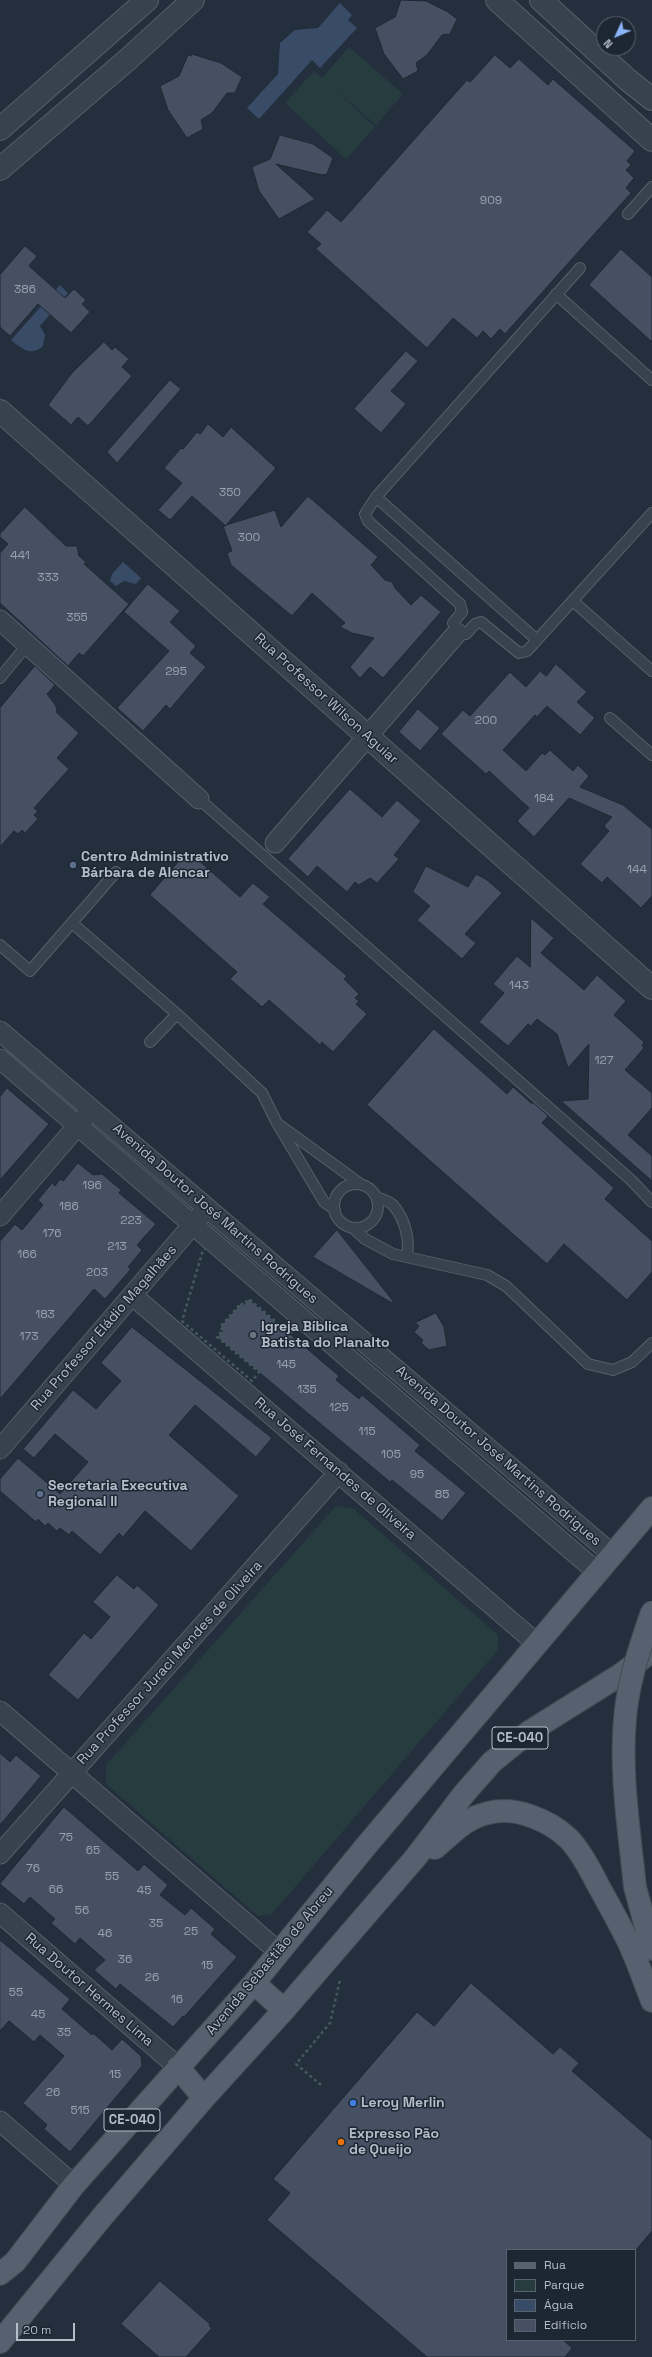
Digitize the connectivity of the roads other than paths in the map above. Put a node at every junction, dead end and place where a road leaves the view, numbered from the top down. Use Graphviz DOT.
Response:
graph roads {
  1 [pos="146,0"];
  2 [pos="193,0"];
  3 [pos="498,0"];
  4 [pos="541,0"];
  5 [pos="42,91"];
  6 [pos="652,98"];
  7 [pos="63,114"];
  8 [pos="0,129"];
  9 [pos="652,140"];
  10 [pos="0,169"];
  11 [pos="652,187"];
  12 [pos="628,214"];
  13 [pos="580,268"];
  14 [pos="556,294"];
  15 [pos="652,380"];
  16 [pos="0,411"];
  17 [pos="376,497"];
  18 [pos="652,513"];
  19 [pos="574,602"];
  20 [pos="0,620"];
  21 [pos="458,630"];
  22 [pos="537,640"];
  23 [pos="27,645"];
  24 [pos="652,671"];
  25 [pos="0,678"];
  26 [pos="610,718"];
  27 [pos="368,736"];
  28 [pos="652,755"];
  29 [pos="199,799"];
  30 [pos="275,844"];
  31 [pos="116,872"];
  32 [pos="72,923"];
  33 [pos="0,945"];
  34 [pos="652,988"];
  35 [pos="177,1014"];
  36 [pos="0,1031"];
  37 [pos="150,1042"];
  38 [pos="0,1059"];
  39 [pos="92,1109"];
  40 [pos="276,1123"];
  41 [pos="78,1126"];
  42 [pos="362,1185"];
  43 [pos="376,1197"];
  44 [pos="652,1202"];
  45 [pos="207,1207"];
  46 [pos="335,1210"];
  47 [pos="0,1216"];
  48 [pos="193,1224"];
  49 [pos="353,1228"];
  50 [pos="407,1256"];
  51 [pos="132,1295"];
  52 [pos="652,1343"];
  53 [pos="0,1449"];
  54 [pos="339,1472"];
  55 [pos="652,1508"];
  56 [pos="613,1554"];
  57 [pos="597,1572"];
  58 [pos="652,1612"];
  59 [pos="536,1644"];
  60 [pos="652,1651"];
  61 [pos="0,1711"];
  62 [pos="73,1772"];
  63 [pos="0,1854"];
  64 [pos="416,1857"];
  65 [pos="0,1913"];
  66 [pos="652,1949"];
  67 [pos="279,1952"];
  68 [pos="254,1983"];
  69 [pos="652,2001"];
  70 [pos="284,2010"];
  71 [pos="178,2067"];
  72 [pos="204,2098"];
  73 [pos="0,2121"];
  74 [pos="74,2185"];
  75 [pos="8,2268"];
  76 [pos="0,2287"];
  77 [pos="0,2342"];
  1 -- 5 [label="street"];
  2 -- 7 [label="street"];
  3 -- 9 [label="street"];
  4 -- 6 [label="street"];
  5 -- 7 [label="street"];
  5 -- 8 [label="street"];
  7 -- 10 [label="street"];
  11 -- 12 [label="lane"];
  13 -- 14 [label="lane"];
  14 -- 15 [label="lane"];
  14 -- 17 [label="lane"];
  16 -- 27 [label="street, Rua Professor Wilson Aguiar"];
  17 -- 21 [label="lane"];
  17 -- 22 [label="lane"];
  18 -- 19 [label="lane"];
  19 -- 22 [label="lane"];
  19 -- 24 [label="lane"];
  20 -- 23 [label="street"];
  21 -- 22 [label="lane"];
  21 -- 27 [label="street"];
  23 -- 25 [label="lane"];
  23 -- 29 [label="street"];
  26 -- 28 [label="lane"];
  27 -- 30 [label="street"];
  27 -- 34 [label="street, Rua Professor Wilson Aguiar"];
  29 -- 44 [label="lane"];
  31 -- 32 [label="lane"];
  32 -- 33 [label="lane"];
  32 -- 35 [label="lane"];
  35 -- 37 [label="lane"];
  35 -- 40 [label="lane"];
  36 -- 39 [label="street, Avenida Doutor José Martins Rodrigues"];
  38 -- 41 [label="street, Avenida Doutor José Martins Rodrigues"];
  39 -- 41 [label="street"];
  39 -- 45 [label="street, Avenida Doutor José Martins Rodrigues"];
  40 -- 42 [label="lane"];
  40 -- 46 [label="lane"];
  41 -- 47 [label="street"];
  41 -- 48 [label="street, Avenida Doutor José Martins Rodrigues"];
  42 -- 43 [label="lane"];
  42 -- 46 [label="lane"];
  43 -- 49 [label="lane"];
  43 -- 50 [label="lane"];
  45 -- 48 [label="street, Rua Professor Eládio Magalhães"];
  45 -- 56 [label="street, Avenida Doutor José Martins Rodrigues"];
  46 -- 49 [label="lane"];
  48 -- 51 [label="street, Rua Professor Eládio Magalhães"];
  48 -- 57 [label="street, Avenida Doutor José Martins Rodrigues"];
  49 -- 50 [label="lane"];
  50 -- 52 [label="lane"];
  51 -- 53 [label="street, Rua Professor Eládio Magalhães"];
  51 -- 54 [label="street, Rua José Fernandes de Oliveira"];
  54 -- 59 [label="street, Rua José Fernandes de Oliveira"];
  54 -- 62 [label="street, Rua Professor Juraci Mendes de Oliveira"];
  55 -- 56 [label="main road, CE-040"];
  56 -- 57 [label="main road, CE-040"];
  57 -- 59 [label="main road, CE-040"];
  58 -- 66 [label="main road, bridge"];
  59 -- 67 [label="main road, Avenida Sebastião de Abreu / CE-040"];
  60 -- 64 [label="main road, CE-040"];
  61 -- 62 [label="street"];
  62 -- 63 [label="street, Rua Professor Juraci Mendes de Oliveira"];
  62 -- 67 [label="street"];
  64 -- 69 [label="main road"];
  64 -- 70 [label="main road, CE-040"];
  65 -- 71 [label="street, Rua Doutor Hermes Lima"];
  67 -- 68 [label="main road, Avenida Sebastião de Abreu / CE-040"];
  68 -- 70 [label="main road"];
  68 -- 71 [label="main road, Avenida Sebastião de Abreu / CE-040"];
  70 -- 72 [label="main road, CE-040"];
  71 -- 72 [label="main road"];
  71 -- 74 [label="main road, Avenida Sebastião de Abreu / CE-040"];
  72 -- 77 [label="main road, CE-040"];
  73 -- 74 [label="street"];
  74 -- 75 [label="main road, Avenida Sebastião de Abreu / CE-040"];
  75 -- 76 [label="main road, Avenida Sebastião de Abreu"];
}
